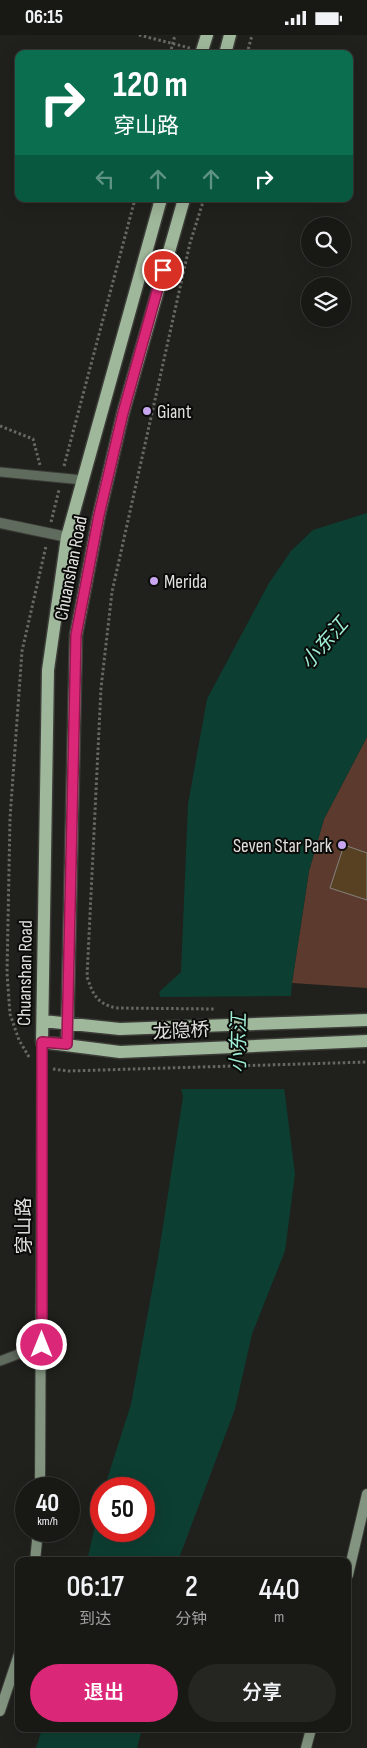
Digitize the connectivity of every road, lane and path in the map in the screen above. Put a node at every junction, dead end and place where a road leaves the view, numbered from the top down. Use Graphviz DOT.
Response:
graph roads {
  1 [pos="140,35"];
  2 [pos="174,35"];
  3 [pos="207,35"];
  4 [pos="230,35"];
  5 [pos="252,35"];
  6 [pos="172,43"];
  7 [pos="171,50"];
  8 [pos="195,50"];
  9 [pos="203,50"];
  10 [pos="226,50"];
  11 [pos="248,50"];
  12 [pos="160,202"];
  13 [pos="183,202"];
  14 [pos="203,202"];
  15 [pos="0,426"];
  16 [pos="0,472"];
  17 [pos="44,476"];
  18 [pos="83,480"];
  19 [pos="0,523"];
  20 [pos="67,537"];
  21 [pos="116,1008"];
  22 [pos="367,1020"];
  23 [pos="43,1021"];
  24 [pos="66,1022"];
  25 [pos="367,1041"];
  26 [pos="42,1042"];
  27 [pos="67,1044"];
  28 [pos="367,1062"];
  29 [pos="111,1069"];
  30 [pos="42,1345"];
  31 [pos="0,1361"];
  32 [pos="40,1477"];
  33 [pos="367,1493"];
  34 [pos="37,1542"];
  35 [pos="36,1557"];
  36 [pos="351,1562"];
  37 [pos="15,1666"];
  38 [pos="1,1704"];
  39 [pos="309,1732"];
  40 [pos="306,1748"];
  1 -- 6 [label="path"];
  2 -- 6 [label="path"];
  3 -- 9 [label="main road"];
  4 -- 10 [label="main road"];
  5 -- 11 [label="path"];
  6 -- 7 [label="path"];
  6 -- 8 [label="path"];
  12 -- 18 [label="main road, Chuanshan Road"];
  13 -- 24 [label="main road, Chuanshan Road"];
  14 -- 21 [label="path"];
  15 -- 17 [label="path"];
  16 -- 17 [label="lane"];
  17 -- 18 [label="lane"];
  18 -- 20 [label="main road, Chuanshan Road"];
  19 -- 20 [label="street"];
  20 -- 23 [label="main road, Chuanshan Road"];
  22 -- 24 [label="main road, 龙隐桥"];
  23 -- 24 [label="main road"];
  23 -- 26 [label="main road, Chuanshan Road"];
  24 -- 27 [label="main road, Chuanshan Road"];
  25 -- 27 [label="main road, 龙隐桥"];
  26 -- 27 [label="main road"];
  26 -- 30 [label="main road, 穿山路"];
  28 -- 29 [label="path"];
  30 -- 31 [label="lane"];
  30 -- 32 [label="main road, 穿山路"];
  33 -- 36 [label="main road"];
  34 -- 35 [label="main road"];
  37 -- 38 [label="main road"];
  39 -- 40 [label="main road"];
}
